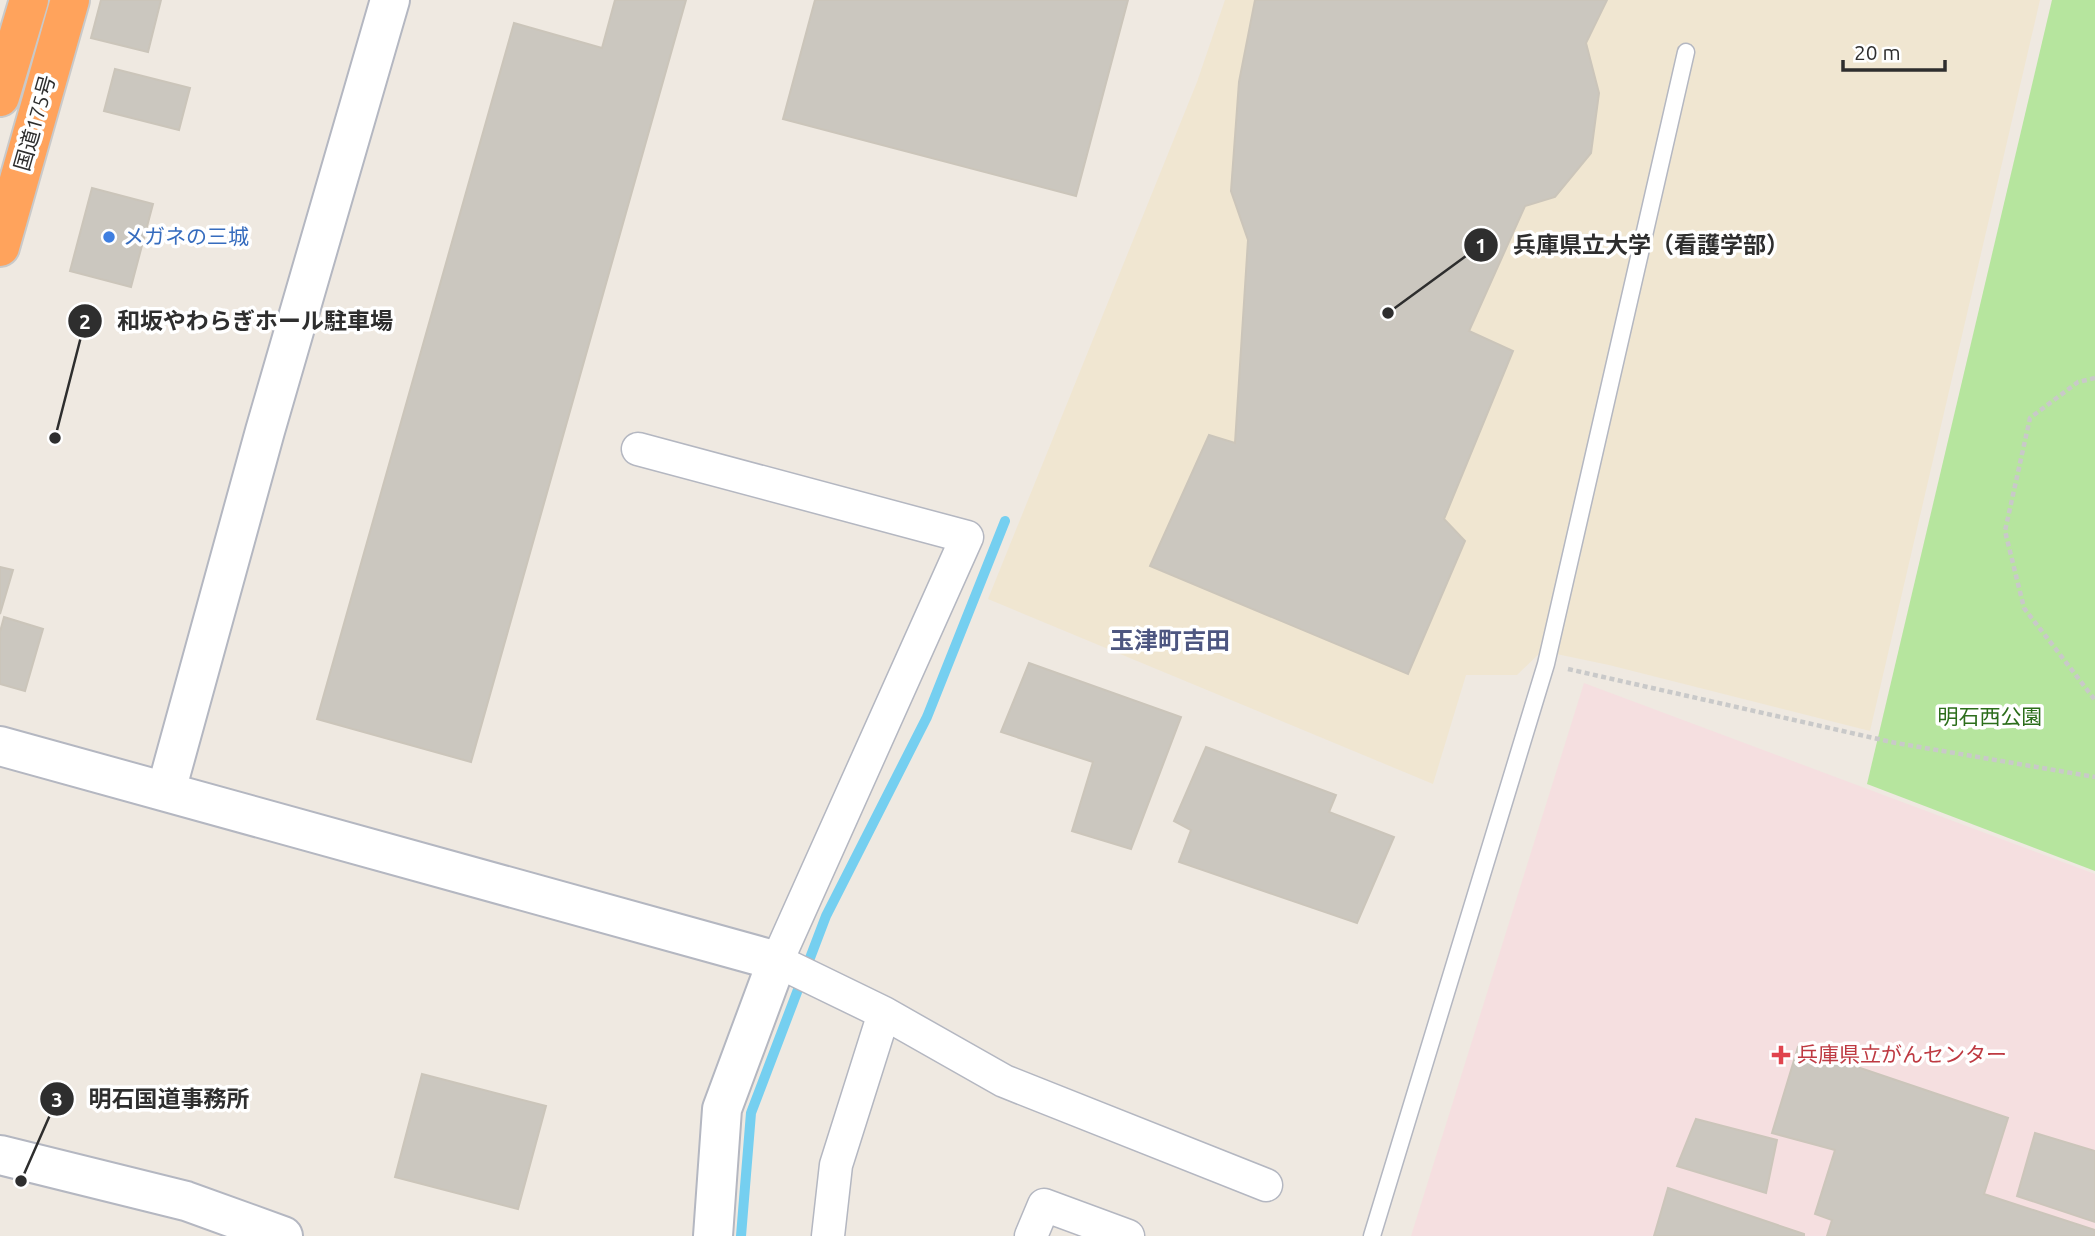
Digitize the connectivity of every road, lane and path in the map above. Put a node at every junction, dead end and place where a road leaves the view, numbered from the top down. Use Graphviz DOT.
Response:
graph roads {
  1 [pos="29,0"];
  2 [pos="70,0"];
  3 [pos="390,0"];
  4 [pos="1686,52"];
  5 [pos="0,97"];
  6 [pos="38,110"];
  7 [pos="0,247"];
  8 [pos="2095,378"];
  9 [pos="638,449"];
  10 [pos="1546,664"];
  11 [pos="2095,700"];
  12 [pos="0,747"];
  13 [pos="2095,777"];
  14 [pos="166,791"];
  15 [pos="778,961"];
  16 [pos="884,1013"];
  17 [pos="0,1154"];
  18 [pos="1266,1185"];
  19 [pos="284,1236"];
  20 [pos="713,1236"];
  21 [pos="828,1236"];
  22 [pos="1031,1236"];
  23 [pos="1128,1236"];
  24 [pos="1372,1236"];
  1 -- 5 [label="highway, 国道175号"];
  2 -- 6 [label="highway, 国道175号"];
  3 -- 14 [label="street"];
  4 -- 10 [label="lane"];
  5 -- 6 [label="street"];
  6 -- 7 [label="highway, 国道175号"];
  8 -- 11 [label="path"];
  9 -- 15 [label="street"];
  10 -- 13 [label="path"];
  10 -- 24 [label="lane"];
  12 -- 14 [label="street"];
  14 -- 15 [label="street"];
  15 -- 16 [label="street"];
  15 -- 20 [label="street"];
  16 -- 18 [label="street"];
  16 -- 21 [label="street"];
  17 -- 19 [label="street"];
  22 -- 23 [label="street"];
}
